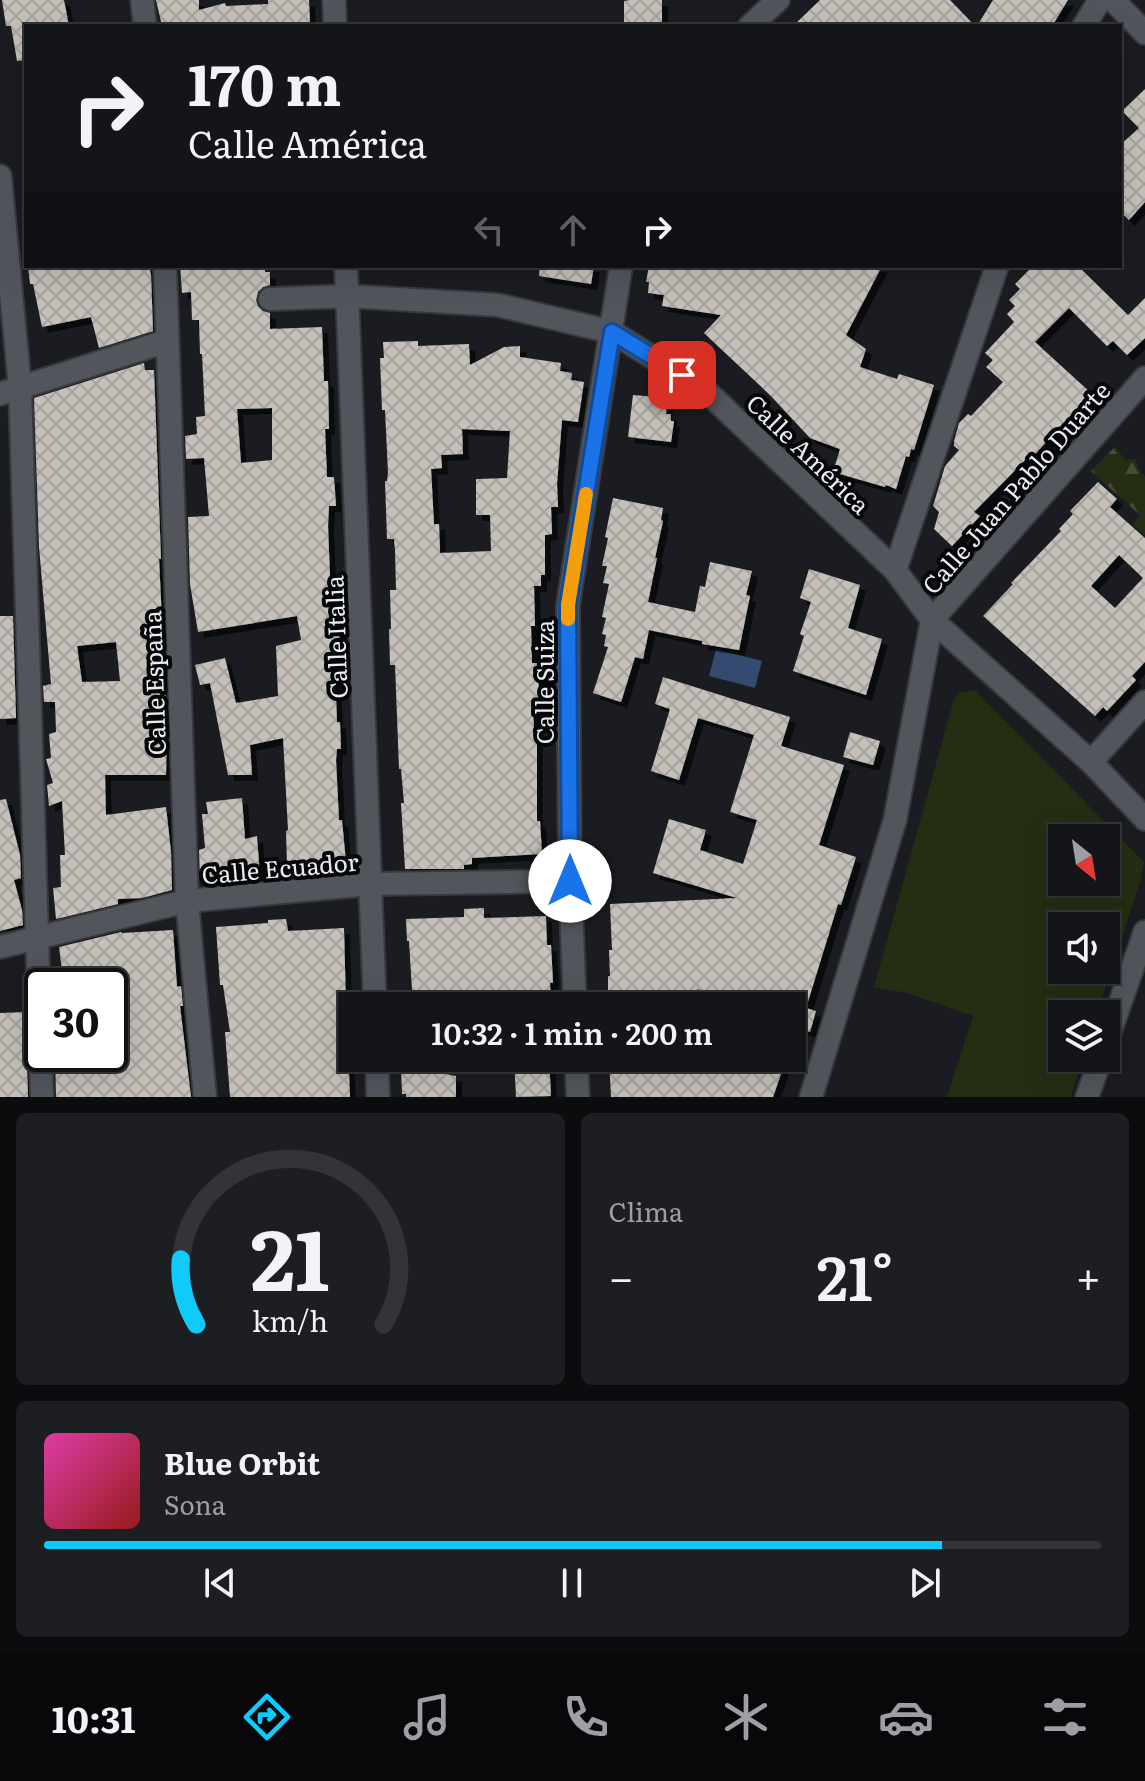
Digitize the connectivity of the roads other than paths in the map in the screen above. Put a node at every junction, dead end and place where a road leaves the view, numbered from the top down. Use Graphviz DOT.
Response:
graph roads {
  1 [pos="142,0"];
  2 [pos="334,0"];
  3 [pos="778,0"];
  4 [pos="1100,0"];
  5 [pos="1113,0"];
  6 [pos="145,24"];
  7 [pos="335,24"];
  8 [pos="752,24"];
  9 [pos="1085,24"];
  10 [pos="1145,33"];
  11 [pos="0,176"];
  12 [pos="165,268"];
  13 [pos="346,268"];
  14 [pos="621,268"];
  15 [pos="996,268"];
  16 [pos="347,296"];
  17 [pos="270,299"];
  18 [pos="612,332"];
  19 [pos="167,341"];
  20 [pos="1145,378"];
  21 [pos="10,390"];
  22 [pos="895,570"];
  23 [pos="932,620"];
  24 [pos="1145,702"];
  25 [pos="1091,762"];
  26 [pos="1145,819"];
  27 [pos="570,881"];
  28 [pos="371,884"];
  29 [pos="187,901"];
  30 [pos="1145,932"];
  31 [pos="36,938"];
  32 [pos="0,947"];
  33 [pos="375,992"];
  34 [pos="574,992"];
  35 [pos="1120,1003"];
  36 [pos="377,1072"];
  37 [pos="577,1072"];
  38 [pos="1096,1072"];
  39 [pos="42,1097"];
  40 [pos="205,1097"];
  41 [pos="378,1097"];
  42 [pos="578,1097"];
  43 [pos="811,1097"];
  44 [pos="1087,1097"];
  1 -- 6 [label="street"];
  2 -- 7 [label="street"];
  3 -- 8 [label="street"];
  4 -- 9 [label="street"];
  5 -- 10 [label="street"];
  11 -- 21 [label="street"];
  12 -- 19 [label="street, Calle España"];
  13 -- 16 [label="street, Calle Italia"];
  14 -- 18 [label="street, Calle Suiza"];
  15 -- 22 [label="street"];
  16 -- 17 [label="street, Calle América"];
  16 -- 18 [label="street, Calle América"];
  16 -- 28 [label="street, Calle Italia"];
  18 -- 22 [label="street, Calle América"];
  18 -- 27 [label="street, Calle Suiza"];
  19 -- 21 [label="street"];
  19 -- 29 [label="street, Calle España"];
  20 -- 23 [label="street, Calle Juan Pablo Duarte"];
  21 -- 31 [label="street"];
  22 -- 23 [label="street, Calle América"];
  23 -- 25 [label="street, Calle América"];
  23 -- 43 [label="street, Calle Juan Pablo Duarte"];
  24 -- 25 [label="street"];
  25 -- 26 [label="street, Calle América"];
  27 -- 28 [label="street, Calle Ecuador"];
  27 -- 34 [label="street, Calle Suiza"];
  28 -- 29 [label="street, Calle Ecuador"];
  28 -- 33 [label="street, Calle Italia"];
  29 -- 31 [label="street, Calle Ecuador"];
  29 -- 40 [label="street, Calle España"];
  30 -- 35 [label="street"];
  31 -- 32 [label="street, Calle Ecuador"];
  31 -- 39 [label="street"];
  36 -- 41 [label="street"];
  37 -- 42 [label="street"];
  38 -- 44 [label="street"];
}
